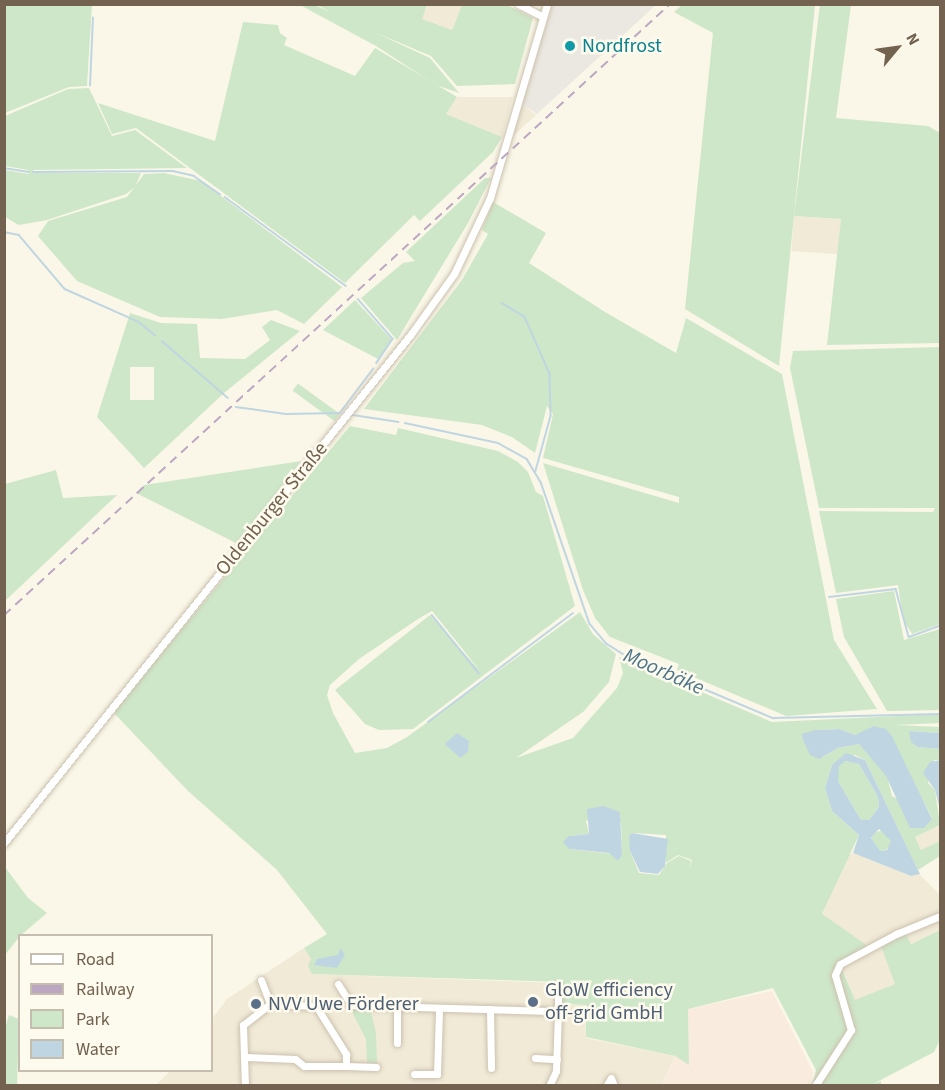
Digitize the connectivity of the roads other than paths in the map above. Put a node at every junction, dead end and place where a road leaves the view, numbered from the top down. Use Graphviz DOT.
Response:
graph roads {
  1 [pos="518,4"];
  2 [pos="547,4"];
  3 [pos="543,17"];
  4 [pos="4,843"];
  5 [pos="940,916"];
  6 [pos="261,980"];
  7 [pos="338,984"];
  8 [pos="558,986"];
  9 [pos="270,1004"];
  10 [pos="397,1006"];
  11 [pos="440,1009"];
  12 [pos="490,1009"];
  13 [pos="558,1011"];
  14 [pos="397,1043"];
  15 [pos="246,1058"];
  16 [pos="535,1058"];
  17 [pos="556,1059"];
  18 [pos="346,1066"];
  19 [pos="376,1067"];
  20 [pos="491,1068"];
  21 [pos="414,1074"];
  22 [pos="245,1086"];
  23 [pos="549,1086"];
  24 [pos="606,1086"];
  25 [pos="614,1086"];
  26 [pos="815,1086"];
  1 -- 3 [label="street"];
  2 -- 3 [label="street, Oldenburger Straße"];
  3 -- 4 [label="street, Oldenburger Straße"];
  5 -- 26 [label="street"];
  6 -- 9 [label="street"];
  7 -- 10 [label="street"];
  8 -- 13 [label="street"];
  9 -- 15 [label="street"];
  9 -- 18 [label="street"];
  10 -- 11 [label="street"];
  10 -- 14 [label="street"];
  11 -- 12 [label="street"];
  11 -- 21 [label="street"];
  12 -- 13 [label="street"];
  12 -- 20 [label="street"];
  13 -- 17 [label="street"];
  15 -- 18 [label="street"];
  15 -- 22 [label="street"];
  16 -- 17 [label="street"];
  17 -- 23 [label="street"];
  18 -- 19 [label="street"];
  24 -- 25 [label="street"];
}
